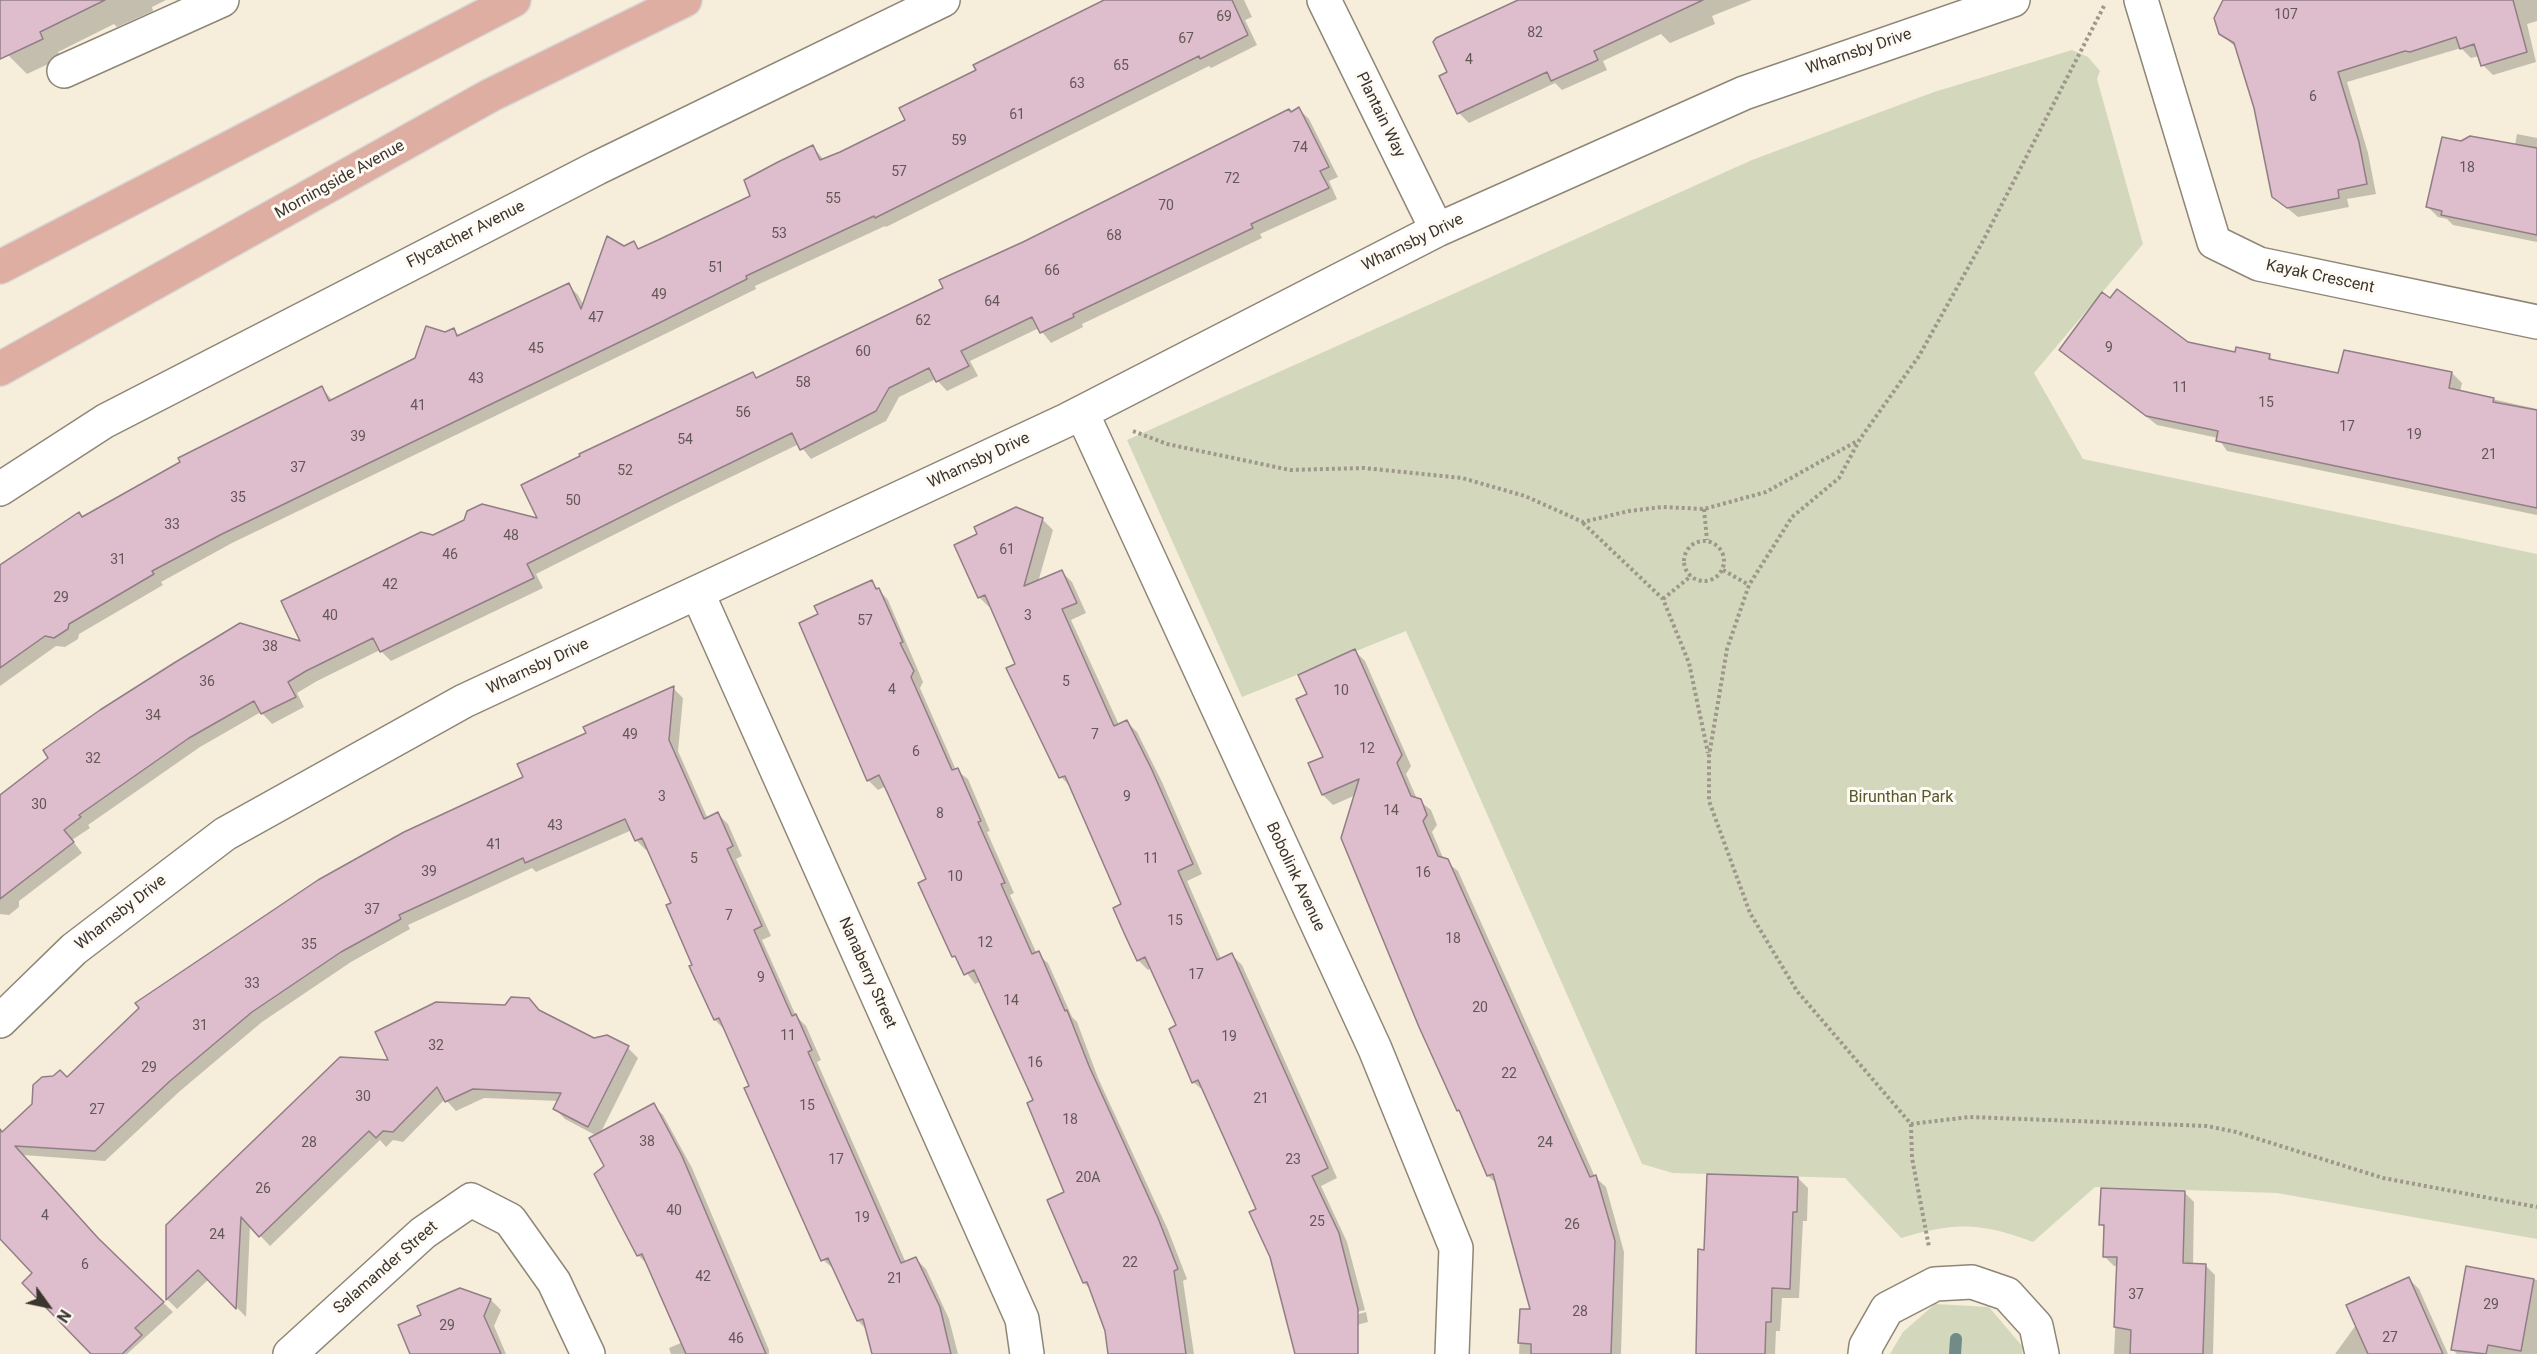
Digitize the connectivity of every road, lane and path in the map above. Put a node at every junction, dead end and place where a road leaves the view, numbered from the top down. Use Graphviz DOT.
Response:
graph roads {
  1 [pos="222,0"];
  2 [pos="514,0"];
  3 [pos="685,0"];
  4 [pos="943,0"];
  5 [pos="1324,0"];
  6 [pos="2013,0"];
  7 [pos="2107,0"];
  8 [pos="2141,0"];
  9 [pos="64,71"];
  10 [pos="1437,230"];
  11 [pos="0,267"];
  12 [pos="2537,322"];
  13 [pos="0,369"];
  14 [pos="1082,413"];
  15 [pos="1860,439"];
  16 [pos="0,489"];
  17 [pos="1704,509"];
  18 [pos="1583,522"];
  19 [pos="1707,540"];
  20 [pos="1723,570"];
  21 [pos="1690,576"];
  22 [pos="1749,585"];
  23 [pos="698,594"];
  24 [pos="1663,599"];
  25 [pos="1709,756"];
  26 [pos="0,1020"];
  27 [pos="1911,1124"];
  28 [pos="2537,1207"];
  29 [pos="1935,1284"];
  30 [pos="290,1354"];
  31 [pos="588,1354"];
  32 [pos="1026,1354"];
  33 [pos="1452,1354"];
  34 [pos="1865,1354"];
  35 [pos="2042,1354"];
  1 -- 9 [label="street"];
  2 -- 11 [label="main road"];
  3 -- 13 [label="main road, Morningside Avenue"];
  4 -- 16 [label="street, Flycatcher Avenue"];
  5 -- 10 [label="street, Plantain Way"];
  6 -- 10 [label="street, Wharnsby Drive"];
  7 -- 15 [label="path"];
  8 -- 12 [label="street, Kayak Crescent"];
  10 -- 14 [label="street, Wharnsby Drive"];
  14 -- 18 [label="path"];
  14 -- 23 [label="street, Wharnsby Drive"];
  14 -- 33 [label="street, Bobolink Avenue"];
  15 -- 17 [label="path"];
  15 -- 22 [label="path"];
  17 -- 18 [label="path"];
  17 -- 19 [label="path"];
  18 -- 24 [label="path"];
  19 -- 20 [label="path"];
  19 -- 21 [label="path"];
  20 -- 21 [label="path"];
  20 -- 22 [label="path"];
  21 -- 24 [label="path"];
  22 -- 25 [label="path"];
  23 -- 26 [label="street, Wharnsby Drive"];
  23 -- 32 [label="street, Nanaberry Street"];
  24 -- 25 [label="path"];
  25 -- 27 [label="path"];
  27 -- 28 [label="path"];
  27 -- 29 [label="path"];
  29 -- 34 [label="street"];
  29 -- 35 [label="street"];
  30 -- 31 [label="street, Salamander Street"];
}
